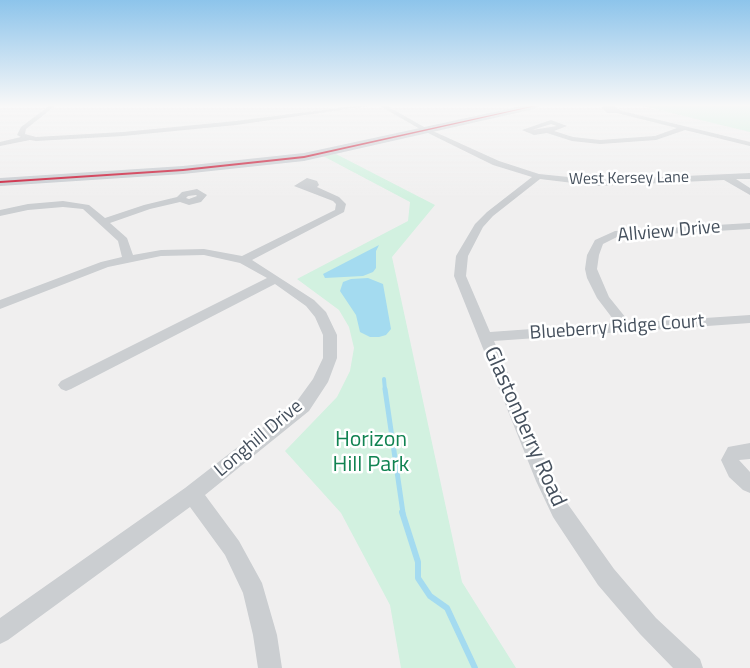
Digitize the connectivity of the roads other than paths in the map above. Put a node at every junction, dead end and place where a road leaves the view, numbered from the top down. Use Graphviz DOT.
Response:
graph roads {
  1 [pos="19,137"];
  2 [pos="34,137"];
  3 [pos="73,137"];
  4 [pos="395,137"];
  5 [pos="443,137"];
  6 [pos="566,137"];
  7 [pos="658,137"];
  8 [pos="722,137"];
  9 [pos="0,142"];
  10 [pos="750,144"];
  11 [pos="183,170"];
  12 [pos="0,174"];
  13 [pos="538,176"];
  14 [pos="750,176"];
  15 [pos="726,177"];
  16 [pos="0,182"];
  17 [pos="312,188"];
  18 [pos="750,192"];
  19 [pos="180,200"];
  20 [pos="0,213"];
  21 [pos="104,222"];
  22 [pos="750,226"];
  23 [pos="128,258"];
  24 [pos="243,260"];
  25 [pos="275,279"];
  26 [pos="0,305"];
  27 [pos="750,319"];
  28 [pos="627,328"];
  29 [pos="484,337"];
  30 [pos="66,385"];
  31 [pos="750,451"];
  32 [pos="750,484"];
  33 [pos="192,494"];
  34 [pos="0,632"];
  35 [pos="270,668"];
  36 [pos="691,668"];
  1 -- 9 [label="street"];
  2 -- 3 [label="street"];
  4 -- 11 [label="main road"];
  5 -- 13 [label="street, West Kersey Lane"];
  6 -- 7 [label="street"];
  8 -- 10 [label="street"];
  11 -- 12 [label="main road"];
  11 -- 16 [label="main road"];
  13 -- 15 [label="street, West Kersey Lane"];
  13 -- 29 [label="street, Glastonberry Road"];
  14 -- 15 [label="street, West Kersey Lane"];
  15 -- 18 [label="street"];
  17 -- 24 [label="street"];
  19 -- 21 [label="street"];
  20 -- 21 [label="street"];
  21 -- 23 [label="street"];
  22 -- 28 [label="street, Allview Drive"];
  23 -- 24 [label="street, Longhill Drive"];
  23 -- 26 [label="street, Longhill Drive"];
  24 -- 25 [label="street, Longhill Drive"];
  25 -- 30 [label="street"];
  25 -- 33 [label="street, Longhill Drive"];
  27 -- 28 [label="street, Blueberry Ridge Court"];
  28 -- 29 [label="street, Blueberry Ridge Court"];
  29 -- 36 [label="street, Glastonberry Road"];
  31 -- 32 [label="street"];
  33 -- 34 [label="street, Longhill Drive"];
  33 -- 35 [label="street"];
}
